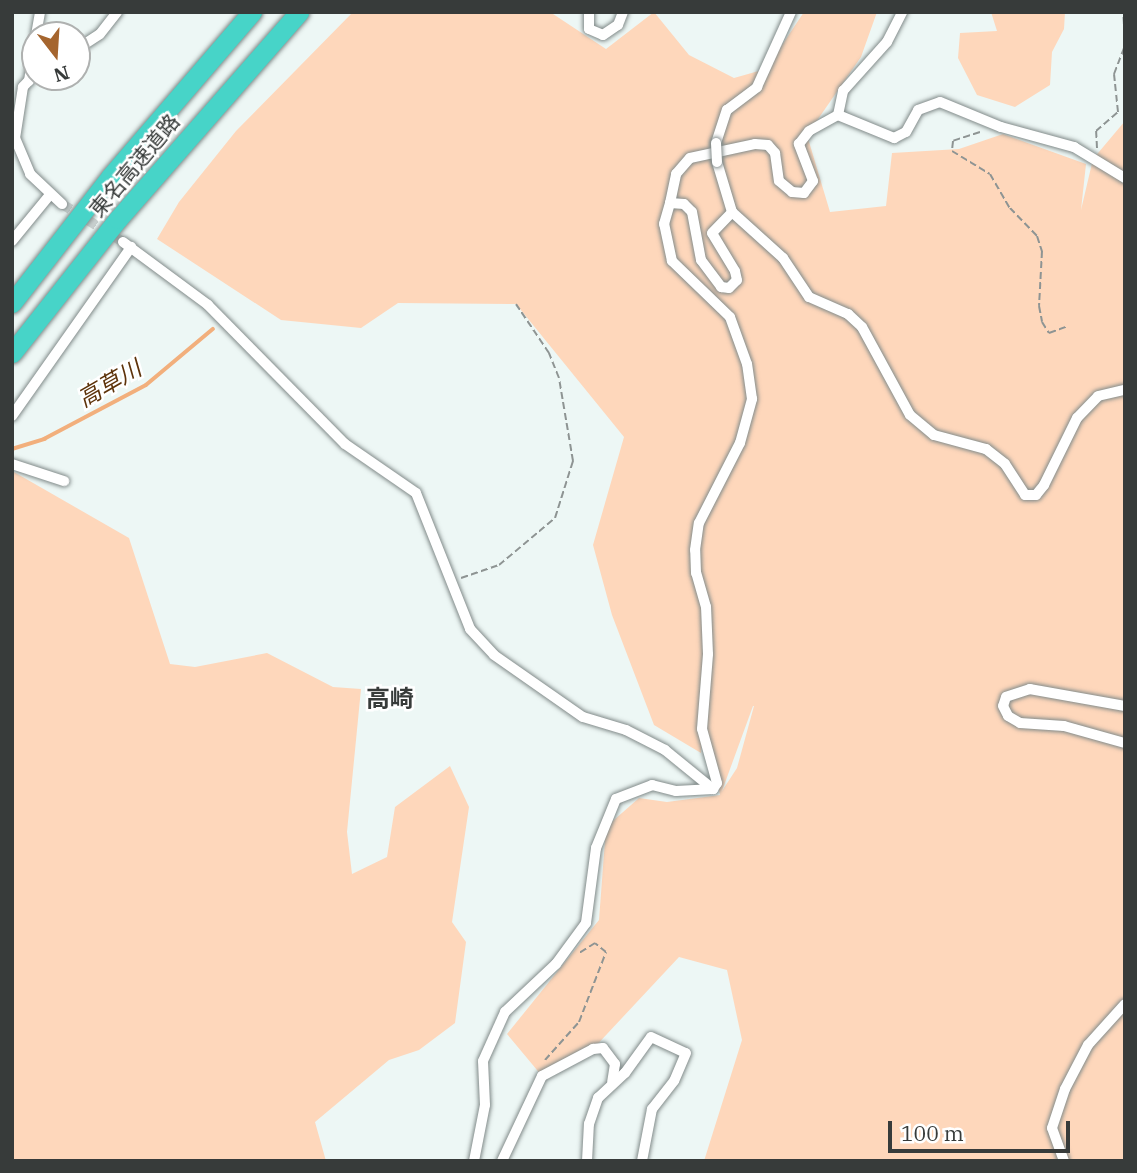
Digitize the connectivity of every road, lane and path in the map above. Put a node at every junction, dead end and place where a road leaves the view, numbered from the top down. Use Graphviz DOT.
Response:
graph roads {
  1 [pos="117,12"];
  2 [pos="252,12"];
  3 [pos="299,12"];
  4 [pos="589,12"];
  5 [pos="623,12"];
  6 [pos="791,12"];
  7 [pos="901,12"];
  8 [pos="1123,12"];
  9 [pos="91,40"];
  10 [pos="22,91"];
  11 [pos="838,115"];
  12 [pos="1001,127"];
  13 [pos="13,137"];
  14 [pos="1093,159"];
  15 [pos="1125,178"];
  16 [pos="49,196"];
  17 [pos="670,203"];
  18 [pos="62,204"];
  19 [pos="732,212"];
  20 [pos="12,241"];
  21 [pos="12,303"];
  22 [pos="516,304"];
  23 [pos="1068,326"];
  24 [pos="12,353"];
  25 [pos="1125,390"];
  26 [pos="12,416"];
  27 [pos="12,464"];
  28 [pos="64,481"];
  29 [pos="451,582"];
  30 [pos="1125,706"];
  31 [pos="1125,743"];
  32 [pos="713,789"];
  33 [pos="556,964"];
  34 [pos="1125,1004"];
  35 [pos="538,1082"];
  36 [pos="612,1082"];
  37 [pos="474,1161"];
  38 [pos="502,1161"];
  39 [pos="587,1161"];
  40 [pos="642,1161"];
  41 [pos="1065,1161"];
  1 -- 9 [label="street"];
  2 -- 21 [label="highway, 東名高速道路"];
  3 -- 24 [label="highway, 東名高速道路"];
  4 -- 5 [label="street"];
  6 -- 19 [label="street, bridge"];
  7 -- 11 [label="street"];
  8 -- 14 [label="path"];
  10 -- 13 [label="street"];
  11 -- 12 [label="street"];
  11 -- 17 [label="street"];
  12 -- 14 [label="street"];
  12 -- 23 [label="path"];
  13 -- 16 [label="street"];
  14 -- 15 [label="street"];
  16 -- 18 [label="street"];
  16 -- 20 [label="street"];
  17 -- 19 [label="street"];
  17 -- 32 [label="street"];
  19 -- 25 [label="street"];
  22 -- 29 [label="path"];
  26 -- 29 [label="street"];
  27 -- 28 [label="street"];
  29 -- 32 [label="street"];
  30 -- 31 [label="street"];
  32 -- 33 [label="street"];
  33 -- 35 [label="path"];
  33 -- 37 [label="street"];
  34 -- 41 [label="street"];
  35 -- 36 [label="street"];
  35 -- 38 [label="street"];
  36 -- 39 [label="street"];
  36 -- 40 [label="street"];
}
